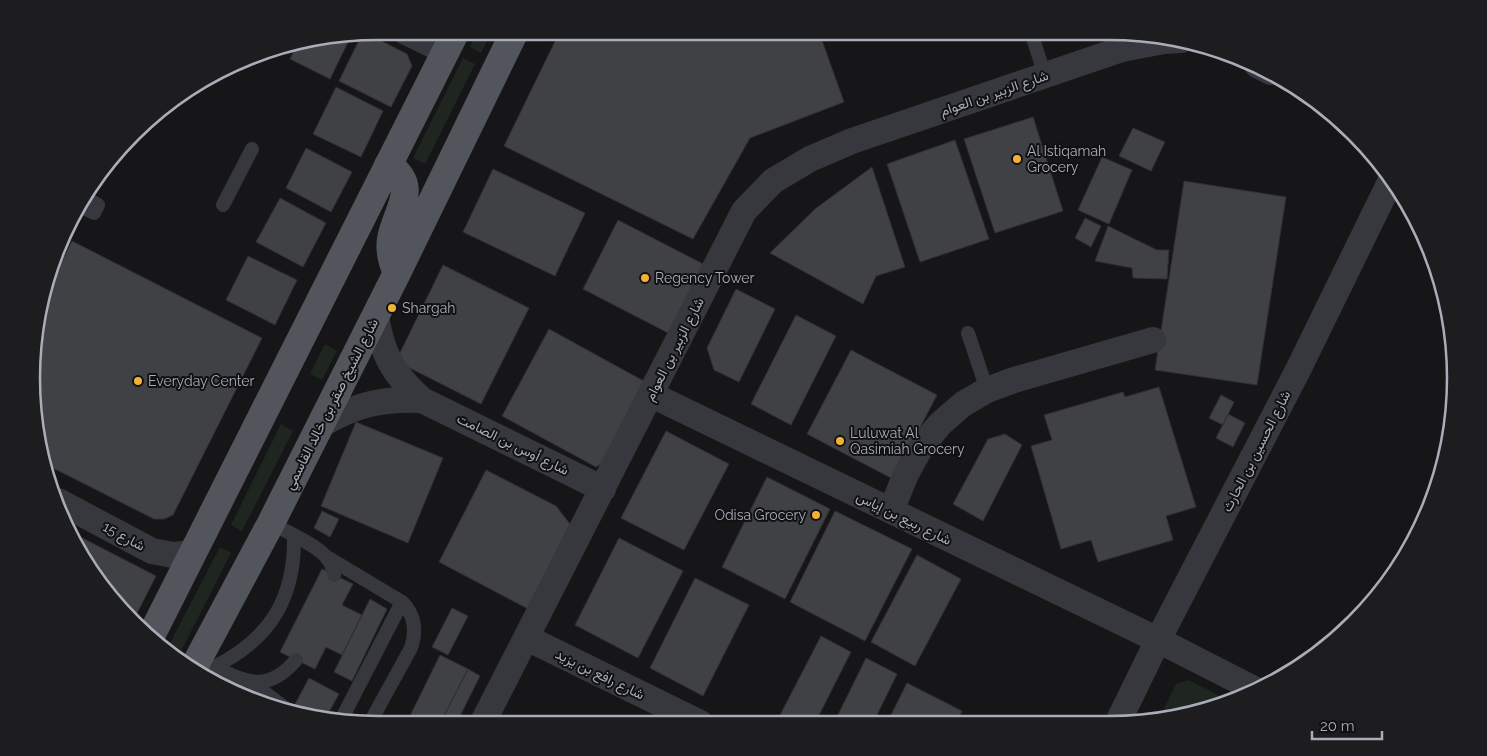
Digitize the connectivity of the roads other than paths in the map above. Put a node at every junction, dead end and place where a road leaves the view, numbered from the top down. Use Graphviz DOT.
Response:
graph roads {
  1 [pos="511,40"];
  2 [pos="1034,40"];
  3 [pos="450,41"];
  4 [pos="1154,43"];
  5 [pos="1045,76"];
  6 [pos="252,149"];
  7 [pos="388,165"];
  8 [pos="1388,187"];
  9 [pos="89,203"];
  10 [pos="223,205"];
  11 [pos="86,207"];
  12 [pos="397,273"];
  13 [pos="376,316"];
  14 [pos="968,333"];
  15 [pos="1153,340"];
  16 [pos="987,390"];
  17 [pos="652,395"];
  18 [pos="422,400"];
  19 [pos="320,425"];
  20 [pos="603,489"];
  21 [pos="65,504"];
  22 [pos="891,511"];
  23 [pos="282,529"];
  24 [pos="194,550"];
  25 [pos="327,557"];
  26 [pos="334,575"];
  27 [pos="402,602"];
  28 [pos="154,631"];
  29 [pos="527,638"];
  30 [pos="1158,640"];
  31 [pos="296,660"];
  32 [pos="202,665"];
  33 [pos="251,682"];
  34 [pos="1248,686"];
  35 [pos="274,699"];
  36 [pos="344,714"];
  37 [pos="1121,715"];
  38 [pos="374,716"];
  39 [pos="486,716"];
  40 [pos="686,716"];
  1 -- 12 [label="main road, شارع الشيخ صقر بن خالد القاسمي"];
  2 -- 5 [label="lane"];
  3 -- 7 [label="main road"];
  4 -- 5 [label="street, شارع الزبير بن العوام"];
  5 -- 17 [label="street, شارع الزبير بن العوام"];
  6 -- 10 [label="lane"];
  7 -- 12 [label="main road"];
  7 -- 24 [label="main road"];
  8 -- 30 [label="street, شارع الحسين بن الحارث"];
  9 -- 11 [label="lane"];
  12 -- 13 [label="main road, شارع الشيخ صقر بن خالد القاسمي"];
  13 -- 18 [label="street, شارع أوس بن الصامت"];
  13 -- 19 [label="main road, شارع الشيخ صقر بن خالد القاسمي"];
  14 -- 16 [label="lane"];
  15 -- 16 [label="street"];
  16 -- 22 [label="street"];
  17 -- 20 [label="street, شارع الزبير بن العوام"];
  17 -- 22 [label="street, شارع ربيع بن إياس"];
  18 -- 19 [label="street, شارع أوس بن الصامت"];
  18 -- 20 [label="street, شارع أوس بن الصامت"];
  19 -- 23 [label="main road, شارع الشيخ صقر بن خالد القاسمي"];
  20 -- 29 [label="street, شارع الزبير بن العوام"];
  21 -- 24 [label="street, شارع 15"];
  22 -- 30 [label="street, شارع ربيع بن إياس"];
  23 -- 25 [label="lane"];
  23 -- 32 [label="main road, شارع الشيخ صقر بن خالد القاسمي"];
  23 -- 32 [label="lane"];
  24 -- 28 [label="main road"];
  25 -- 26 [label="lane"];
  25 -- 27 [label="lane"];
  27 -- 36 [label="lane"];
  27 -- 38 [label="lane"];
  29 -- 39 [label="street, شارع الزبير بن العوام"];
  29 -- 40 [label="street, شارع رافع بن يزيد"];
  30 -- 34 [label="street, شارع ربيع بن إياس"];
  30 -- 37 [label="street, شارع الحسين بن الحارث"];
  31 -- 33 [label="lane"];
  32 -- 33 [label="lane"];
  33 -- 35 [label="lane"];
}
